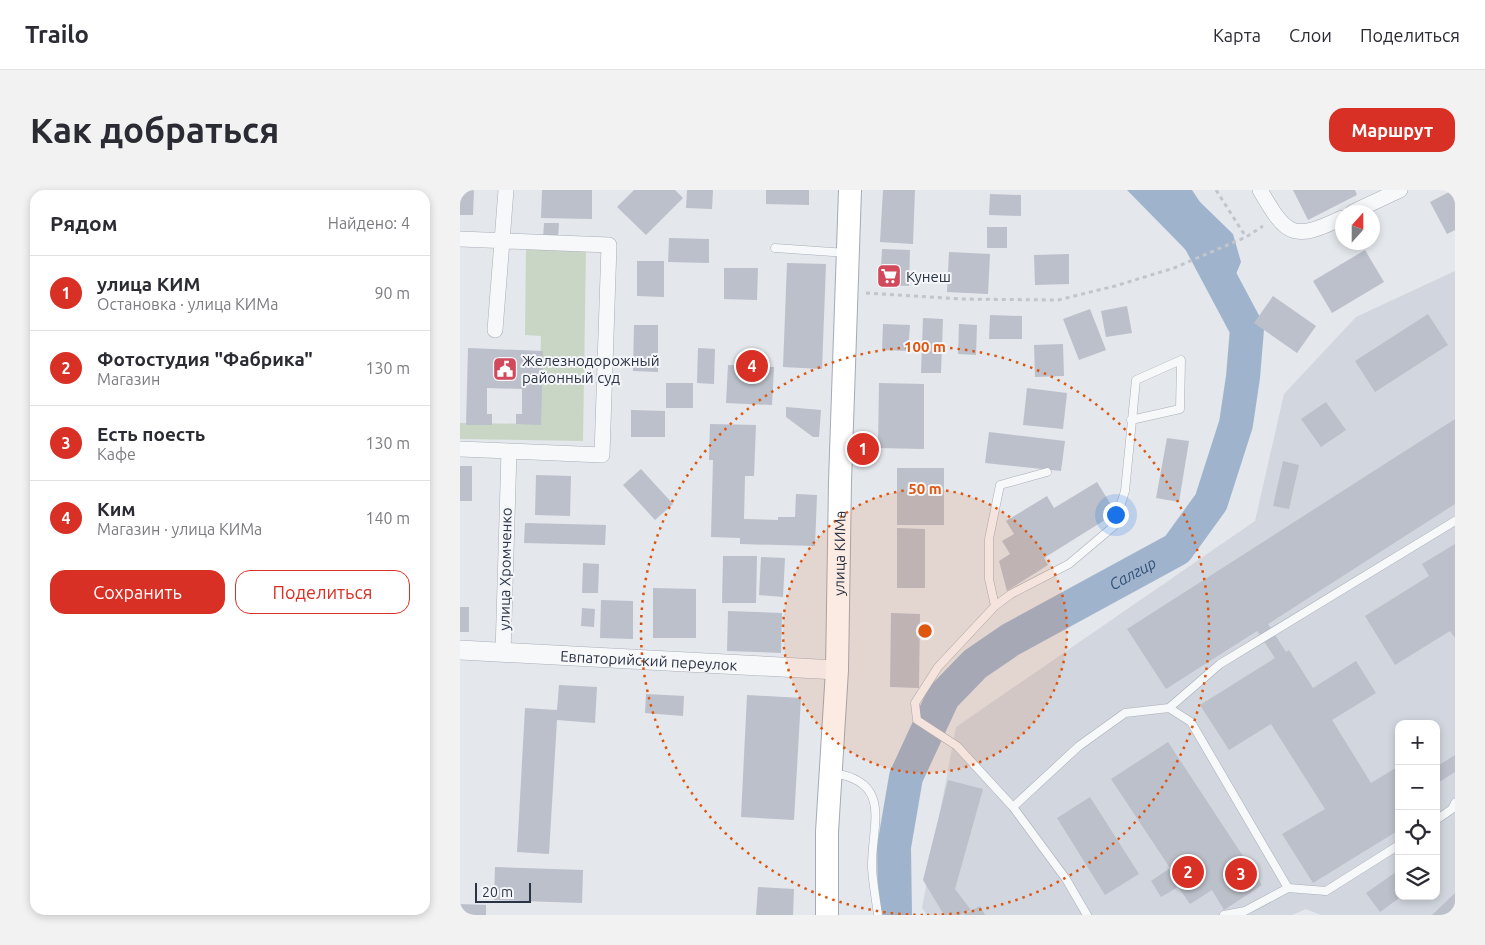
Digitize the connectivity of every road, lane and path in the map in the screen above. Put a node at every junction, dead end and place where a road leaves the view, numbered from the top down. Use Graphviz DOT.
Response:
graph roads {
  1 [pos="506,190"];
  2 [pos="850,190"];
  3 [pos="1216,190"];
  4 [pos="1260,190"];
  5 [pos="1400,190"];
  6 [pos="1368,205"];
  7 [pos="1276,218"];
  8 [pos="1335,221"];
  9 [pos="1246,237"];
  10 [pos="460,239"];
  11 [pos="502,240"];
  12 [pos="775,248"];
  13 [pos="849,254"];
  14 [pos="866,293"];
  15 [pos="495,330"];
  16 [pos="1131,420"];
  17 [pos="460,449"];
  18 [pos="509,451"];
  19 [pos="1047,472"];
  20 [pos="1455,521"];
  21 [pos="995,606"];
  22 [pos="460,650"];
  23 [pos="503,653"];
  24 [pos="837,670"];
  25 [pos="1169,708"];
  26 [pos="831,773"];
  27 [pos="1455,803"];
  28 [pos="1013,807"];
  29 [pos="1440,818"];
  30 [pos="1395,848"];
  31 [pos="1288,888"];
  32 [pos="827,915"];
  33 [pos="878,915"];
  34 [pos="1087,915"];
  35 [pos="1224,915"];
  1 -- 11 [label="street"];
  2 -- 13 [label="main road, улица КИМа"];
  3 -- 9 [label="path"];
  4 -- 7 [label="street"];
  5 -- 6 [label="street"];
  7 -- 8 [label="street"];
  7 -- 9 [label="path"];
  9 -- 14 [label="path"];
  10 -- 11 [label="street"];
  11 -- 15 [label="street"];
  11 -- 18 [label="street"];
  12 -- 13 [label="lane"];
  13 -- 24 [label="main road, улица КИМа"];
  16 -- 16 [label="lane"];
  16 -- 21 [label="lane"];
  17 -- 18 [label="street"];
  18 -- 23 [label="street, улица Хромченко"];
  19 -- 21 [label="lane"];
  20 -- 25 [label="lane"];
  21 -- 28 [label="lane"];
  22 -- 23 [label="street, Евпаторийский переулок"];
  23 -- 24 [label="street, Евпаторийский переулок"];
  24 -- 26 [label="main road, улица КИМа"];
  25 -- 28 [label="lane"];
  25 -- 31 [label="lane"];
  26 -- 32 [label="main road, улица КИМа"];
  26 -- 33 [label="lane"];
  27 -- 29 [label="lane"];
  28 -- 34 [label="lane"];
  30 -- 31 [label="lane"];
  31 -- 35 [label="lane"];
}
